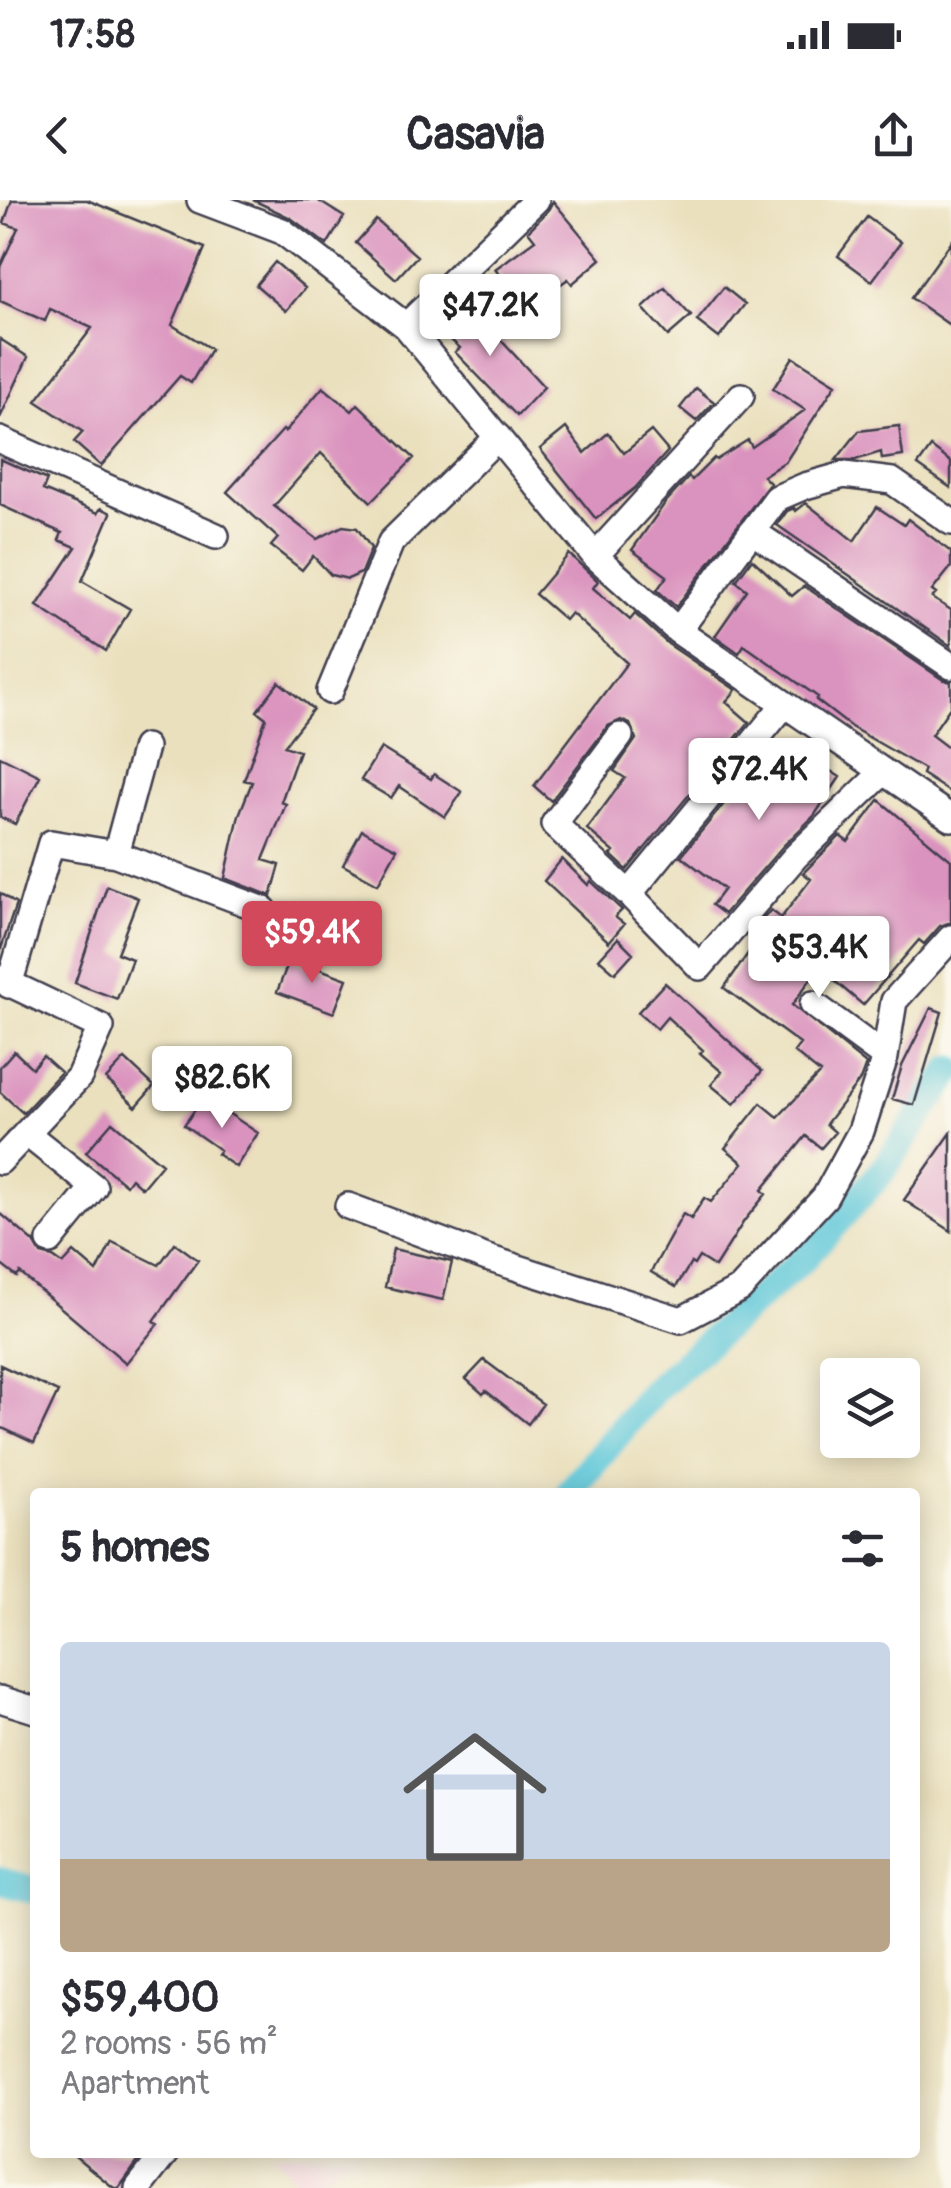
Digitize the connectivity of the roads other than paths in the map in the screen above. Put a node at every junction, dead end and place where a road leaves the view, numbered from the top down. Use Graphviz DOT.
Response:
graph roads {
  1 [pos="200,200"];
  2 [pos="536,200"];
  3 [pos="406,326"];
  4 [pos="741,396"];
  5 [pos="498,438"];
  6 [pos="0,440"];
  7 [pos="951,522"];
  8 [pos="752,531"];
  9 [pos="216,536"];
  10 [pos="595,556"];
  11 [pos="678,631"];
  12 [pos="951,666"];
  13 [pos="330,691"];
  14 [pos="784,705"];
  15 [pos="620,736"];
  16 [pos="145,747"];
  17 [pos="883,772"];
  18 [pos="951,818"];
  19 [pos="116,854"];
  20 [pos="629,894"];
  21 [pos="264,910"];
  22 [pos="951,938"];
  23 [pos="5,982"];
  24 [pos="813,1004"];
  25 [pos="886,1057"];
  26 [pos="26,1133"];
  27 [pos="0,1162"];
  28 [pos="348,1206"];
  29 [pos="50,1241"];
  30 [pos="0,1699"];
  31 [pos="30,1708"];
  32 [pos="161,2158"];
  33 [pos="138,2188"];
  1 -- 3 [label="street"];
  2 -- 3 [label="street"];
  3 -- 5 [label="street"];
  4 -- 10 [label="street"];
  5 -- 10 [label="street"];
  5 -- 13 [label="street"];
  6 -- 9 [label="street"];
  7 -- 8 [label="street"];
  8 -- 11 [label="street"];
  8 -- 12 [label="street"];
  10 -- 11 [label="street"];
  11 -- 14 [label="street"];
  14 -- 17 [label="street"];
  14 -- 20 [label="street"];
  15 -- 20 [label="street"];
  16 -- 19 [label="street"];
  17 -- 18 [label="street"];
  17 -- 20 [label="street"];
  19 -- 21 [label="street"];
  19 -- 23 [label="street"];
  22 -- 25 [label="street"];
  23 -- 26 [label="street"];
  24 -- 25 [label="street"];
  25 -- 28 [label="street"];
  26 -- 27 [label="street"];
  26 -- 29 [label="street"];
  30 -- 31 [label="street"];
  32 -- 33 [label="street"];
}
